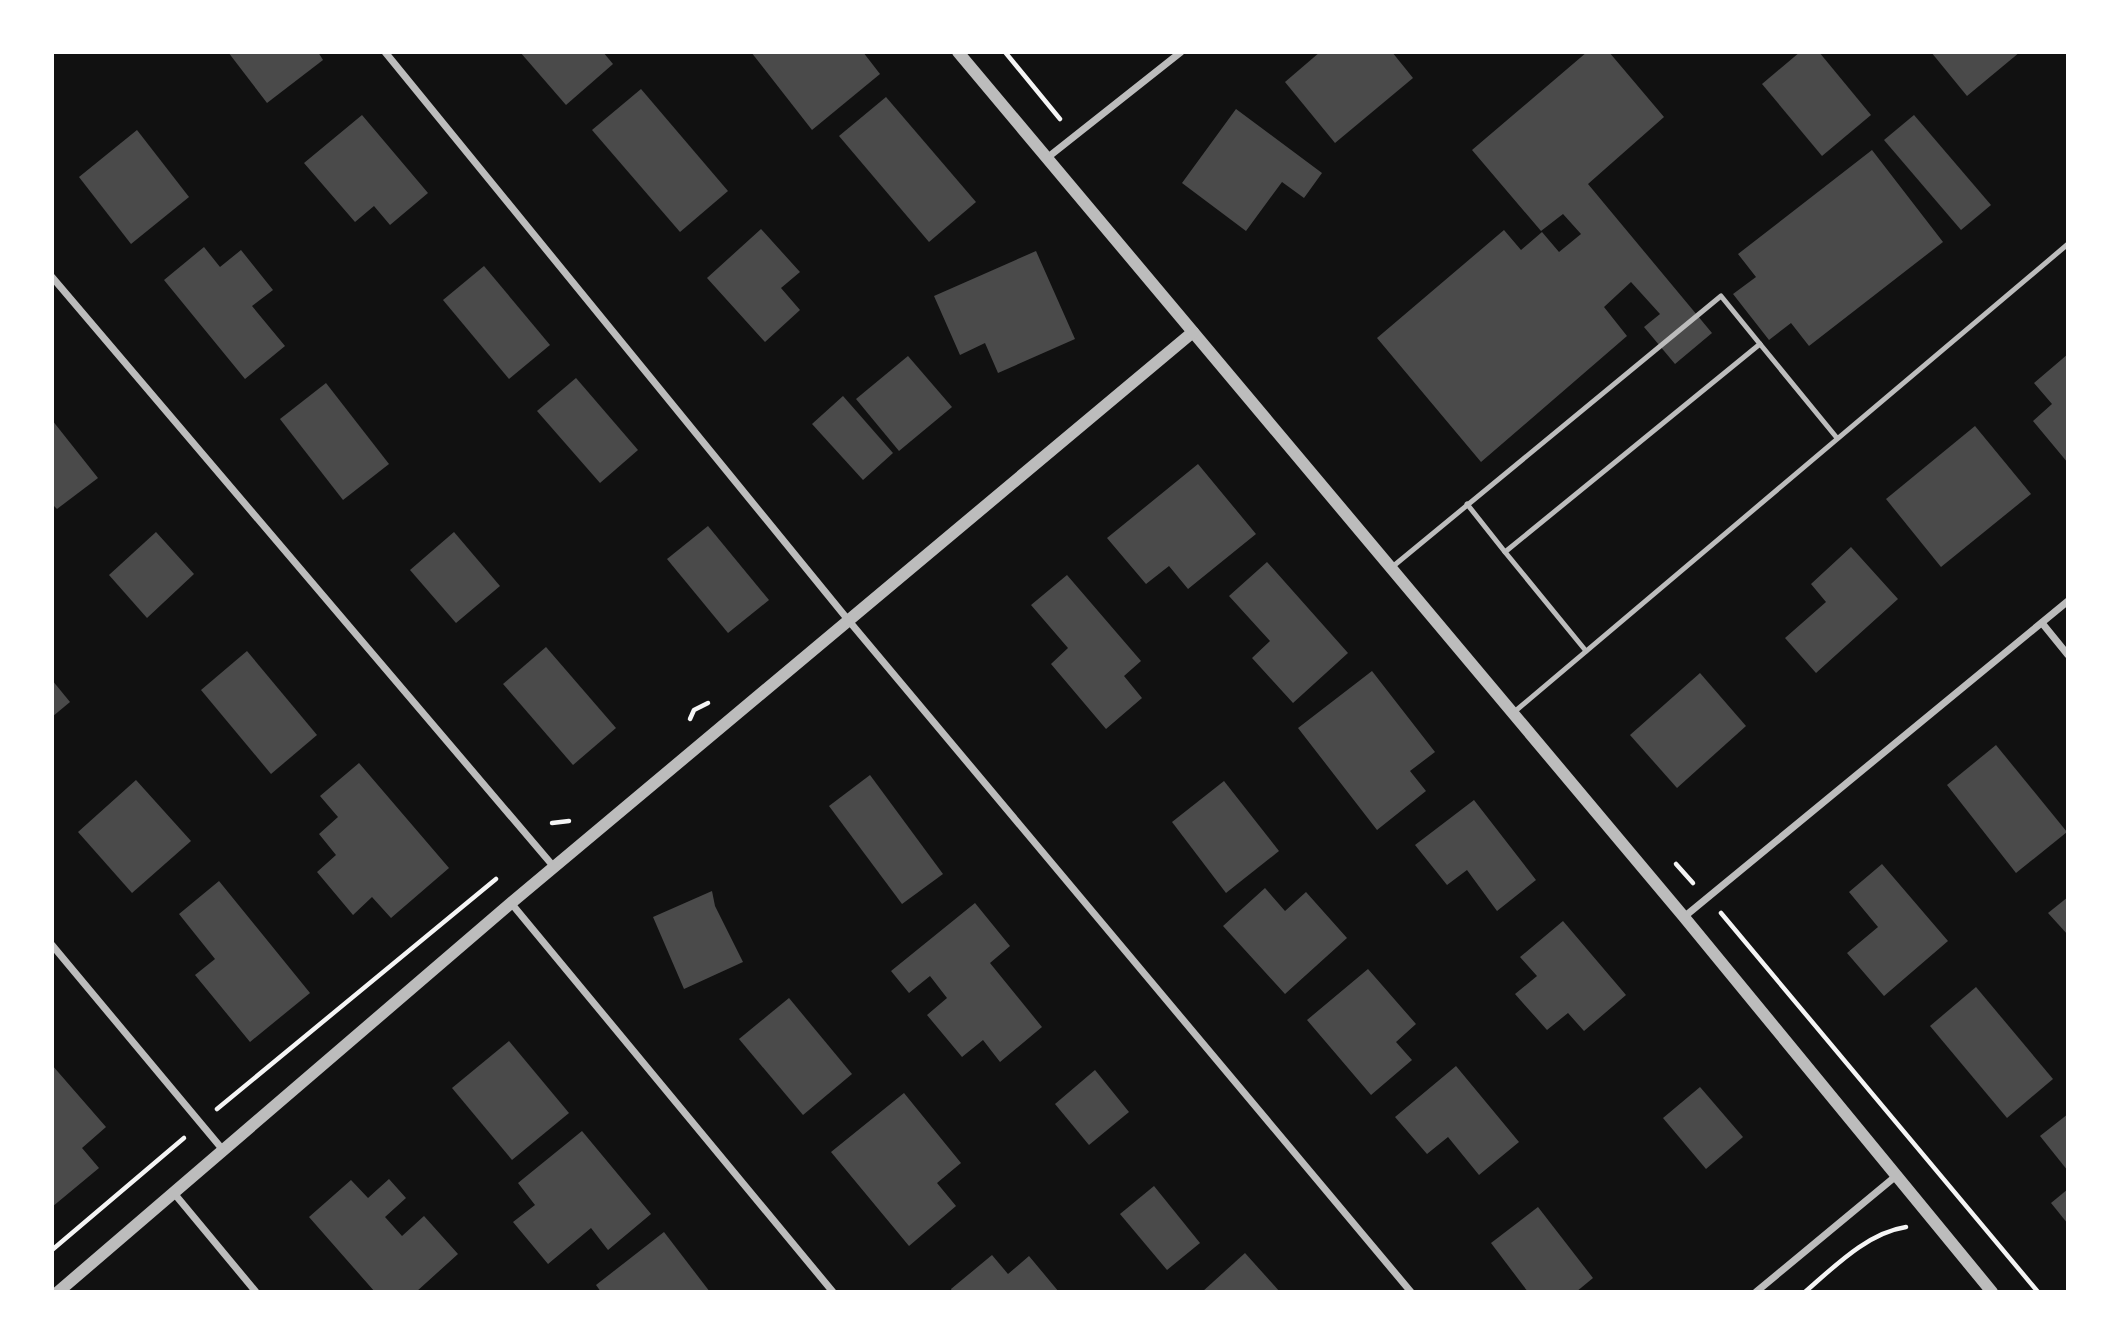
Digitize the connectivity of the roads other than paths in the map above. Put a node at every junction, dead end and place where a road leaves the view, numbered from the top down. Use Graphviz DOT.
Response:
graph roads {
  1 [pos="385,52"];
  2 [pos="958,52"];
  3 [pos="1181,52"];
  4 [pos="1047,158"];
  5 [pos="2067,244"];
  6 [pos="52,277"];
  7 [pos="1193,332"];
  8 [pos="1760,344"];
  9 [pos="1838,438"];
  10 [pos="1467,504"];
  11 [pos="1505,552"];
  12 [pos="1391,568"];
  13 [pos="2067,601"];
  14 [pos="849,621"];
  15 [pos="2042,623"];
  16 [pos="1586,651"];
  17 [pos="2067,654"];
  18 [pos="1513,713"];
  19 [pos="554,867"];
  20 [pos="511,903"];
  21 [pos="1684,917"];
  22 [pos="52,945"];
  23 [pos="223,1150"];
  24 [pos="1896,1176"];
  25 [pos="173,1192"];
  26 [pos="58,1292"];
  27 [pos="256,1292"];
  28 [pos="833,1292"];
  29 [pos="1410,1292"];
  30 [pos="1756,1292"];
  31 [pos="1992,1292"];
  1 -- 14 [label="street"];
  2 -- 4 [label="street"];
  3 -- 4 [label="street"];
  4 -- 7 [label="street"];
  5 -- 9 [label="lane"];
  6 -- 19 [label="street"];
  7 -- 12 [label="street"];
  7 -- 14 [label="street"];
  8 -- 9 [label="lane"];
  8 -- 10 [label="lane"];
  8 -- 11 [label="lane"];
  9 -- 16 [label="lane"];
  10 -- 11 [label="lane"];
  10 -- 12 [label="lane"];
  11 -- 16 [label="lane"];
  12 -- 18 [label="street"];
  13 -- 15 [label="street"];
  14 -- 19 [label="street"];
  14 -- 29 [label="street"];
  15 -- 17 [label="street"];
  15 -- 21 [label="street"];
  16 -- 18 [label="lane"];
  18 -- 21 [label="street"];
  19 -- 20 [label="street"];
  20 -- 23 [label="street"];
  20 -- 28 [label="street"];
  21 -- 24 [label="street"];
  22 -- 23 [label="street"];
  23 -- 25 [label="street"];
  24 -- 30 [label="street"];
  24 -- 31 [label="street"];
  25 -- 26 [label="street"];
  25 -- 27 [label="street"];
}
